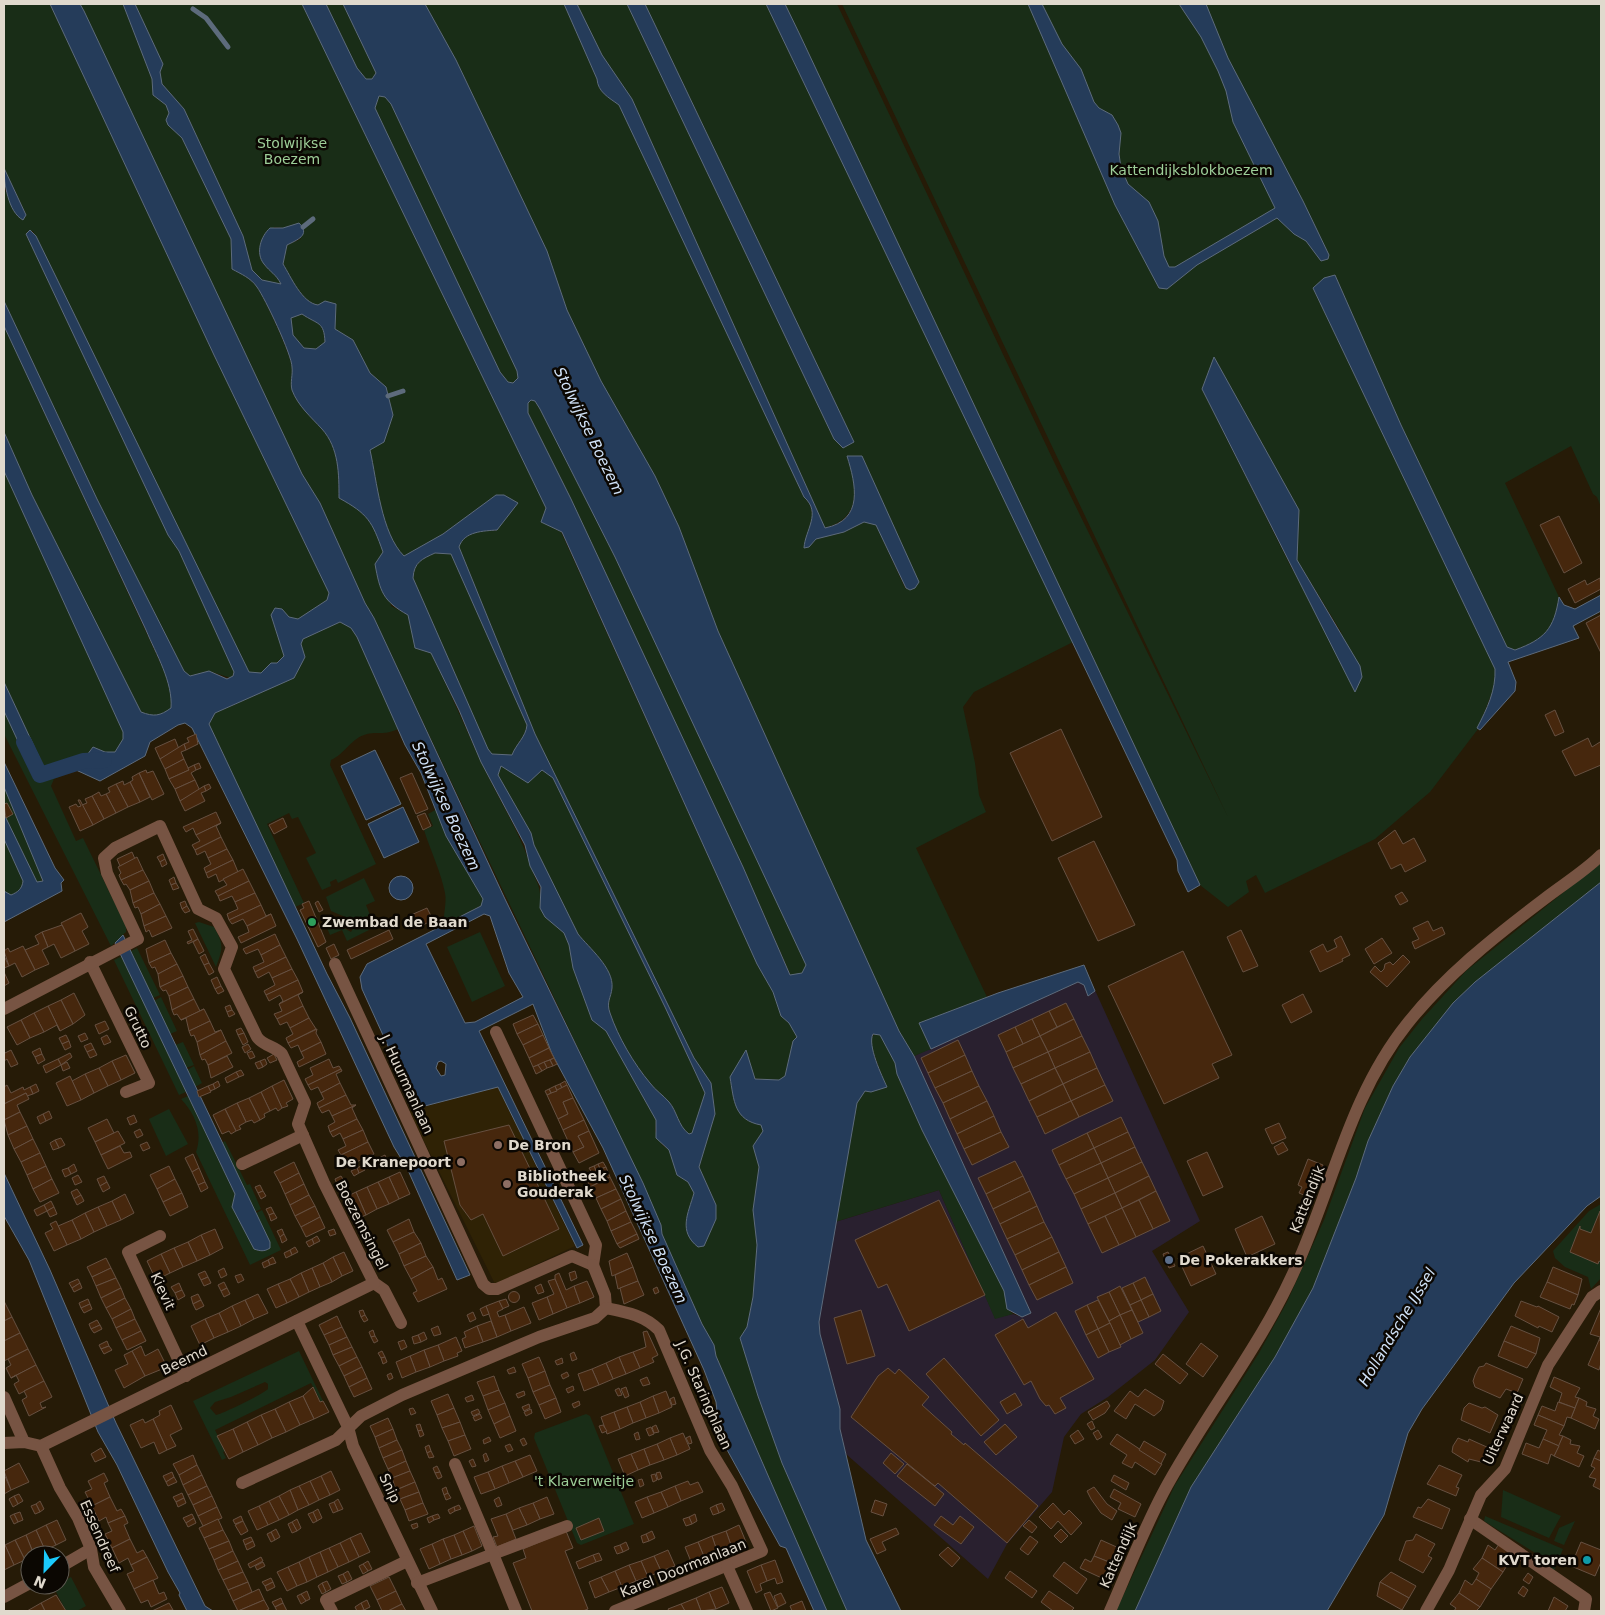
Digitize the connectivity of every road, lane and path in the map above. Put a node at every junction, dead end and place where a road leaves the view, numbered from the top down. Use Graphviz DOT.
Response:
graph roads {
  1 [pos="1601,855"];
  2 [pos="90,962"];
  3 [pos="335,964"];
  4 [pos="4,1009"];
  5 [pos="496,1032"];
  6 [pos="126,1092"];
  7 [pos="303,1135"];
  8 [pos="242,1164"];
  9 [pos="160,1236"];
  10 [pos="593,1265"];
  11 [pos="374,1283"];
  12 [pos="1601,1291"];
  13 [pos="606,1308"];
  14 [pos="297,1322"];
  15 [pos="401,1323"];
  16 [pos="186,1376"];
  17 [pos="4,1397"];
  18 [pos="348,1427"];
  19 [pos="24,1442"];
  20 [pos="4,1443"];
  21 [pos="41,1446"];
  22 [pos="455,1464"];
  23 [pos="242,1483"];
  24 [pos="1470,1519"];
  25 [pos="567,1526"];
  26 [pos="91,1548"];
  27 [pos="762,1552"];
  28 [pos="493,1554"];
  29 [pos="407,1560"];
  30 [pos="70,1561"];
  31 [pos="727,1566"];
  32 [pos="417,1583"];
  33 [pos="20,1588"];
  34 [pos="4,1597"];
  35 [pos="120,1611"];
  36 [pos="332,1611"];
  37 [pos="432,1611"];
  38 [pos="516,1611"];
  39 [pos="615,1611"];
  40 [pos="747,1611"];
  41 [pos="1110,1611"];
  42 [pos="1426,1611"];
  43 [pos="1584,1611"];
  1 -- 41 [label="street, Kattendijk"];
  2 -- 4 [label="street"];
  2 -- 6 [label="street, Grutto"];
  2 -- 7 [label="street, Boezemsingel"];
  3 -- 10 [label="street, J. Huurmanlaan"];
  5 -- 10 [label="street"];
  7 -- 8 [label="street"];
  7 -- 11 [label="street, Boezemsingel"];
  9 -- 16 [label="street, Kievit"];
  10 -- 13 [label="street"];
  11 -- 14 [label="street, Beemd"];
  11 -- 15 [label="street, Boezemsingel"];
  12 -- 24 [label="street, Uiterwaard"];
  13 -- 18 [label="street"];
  13 -- 27 [label="street, J.G. Staringhlaan"];
  14 -- 16 [label="street, Beemd"];
  14 -- 18 [label="street, Snip"];
  16 -- 21 [label="street, Beemd"];
  17 -- 19 [label="street"];
  18 -- 23 [label="street"];
  18 -- 29 [label="street, Snip"];
  19 -- 20 [label="street"];
  19 -- 21 [label="street"];
  21 -- 26 [label="street, Essendreef"];
  22 -- 28 [label="street"];
  24 -- 42 [label="street, Uiterwaard"];
  24 -- 43 [label="street"];
  25 -- 28 [label="street"];
  26 -- 30 [label="street"];
  26 -- 35 [label="street, Essendreef"];
  27 -- 31 [label="street, Karel Doormanlaan"];
  28 -- 32 [label="street"];
  28 -- 38 [label="street"];
  29 -- 32 [label="street, Snip"];
  29 -- 36 [label="street"];
  31 -- 39 [label="street, Karel Doormanlaan"];
  31 -- 40 [label="street"];
  32 -- 37 [label="street, Snip"];
  33 -- 34 [label="street"];
}
